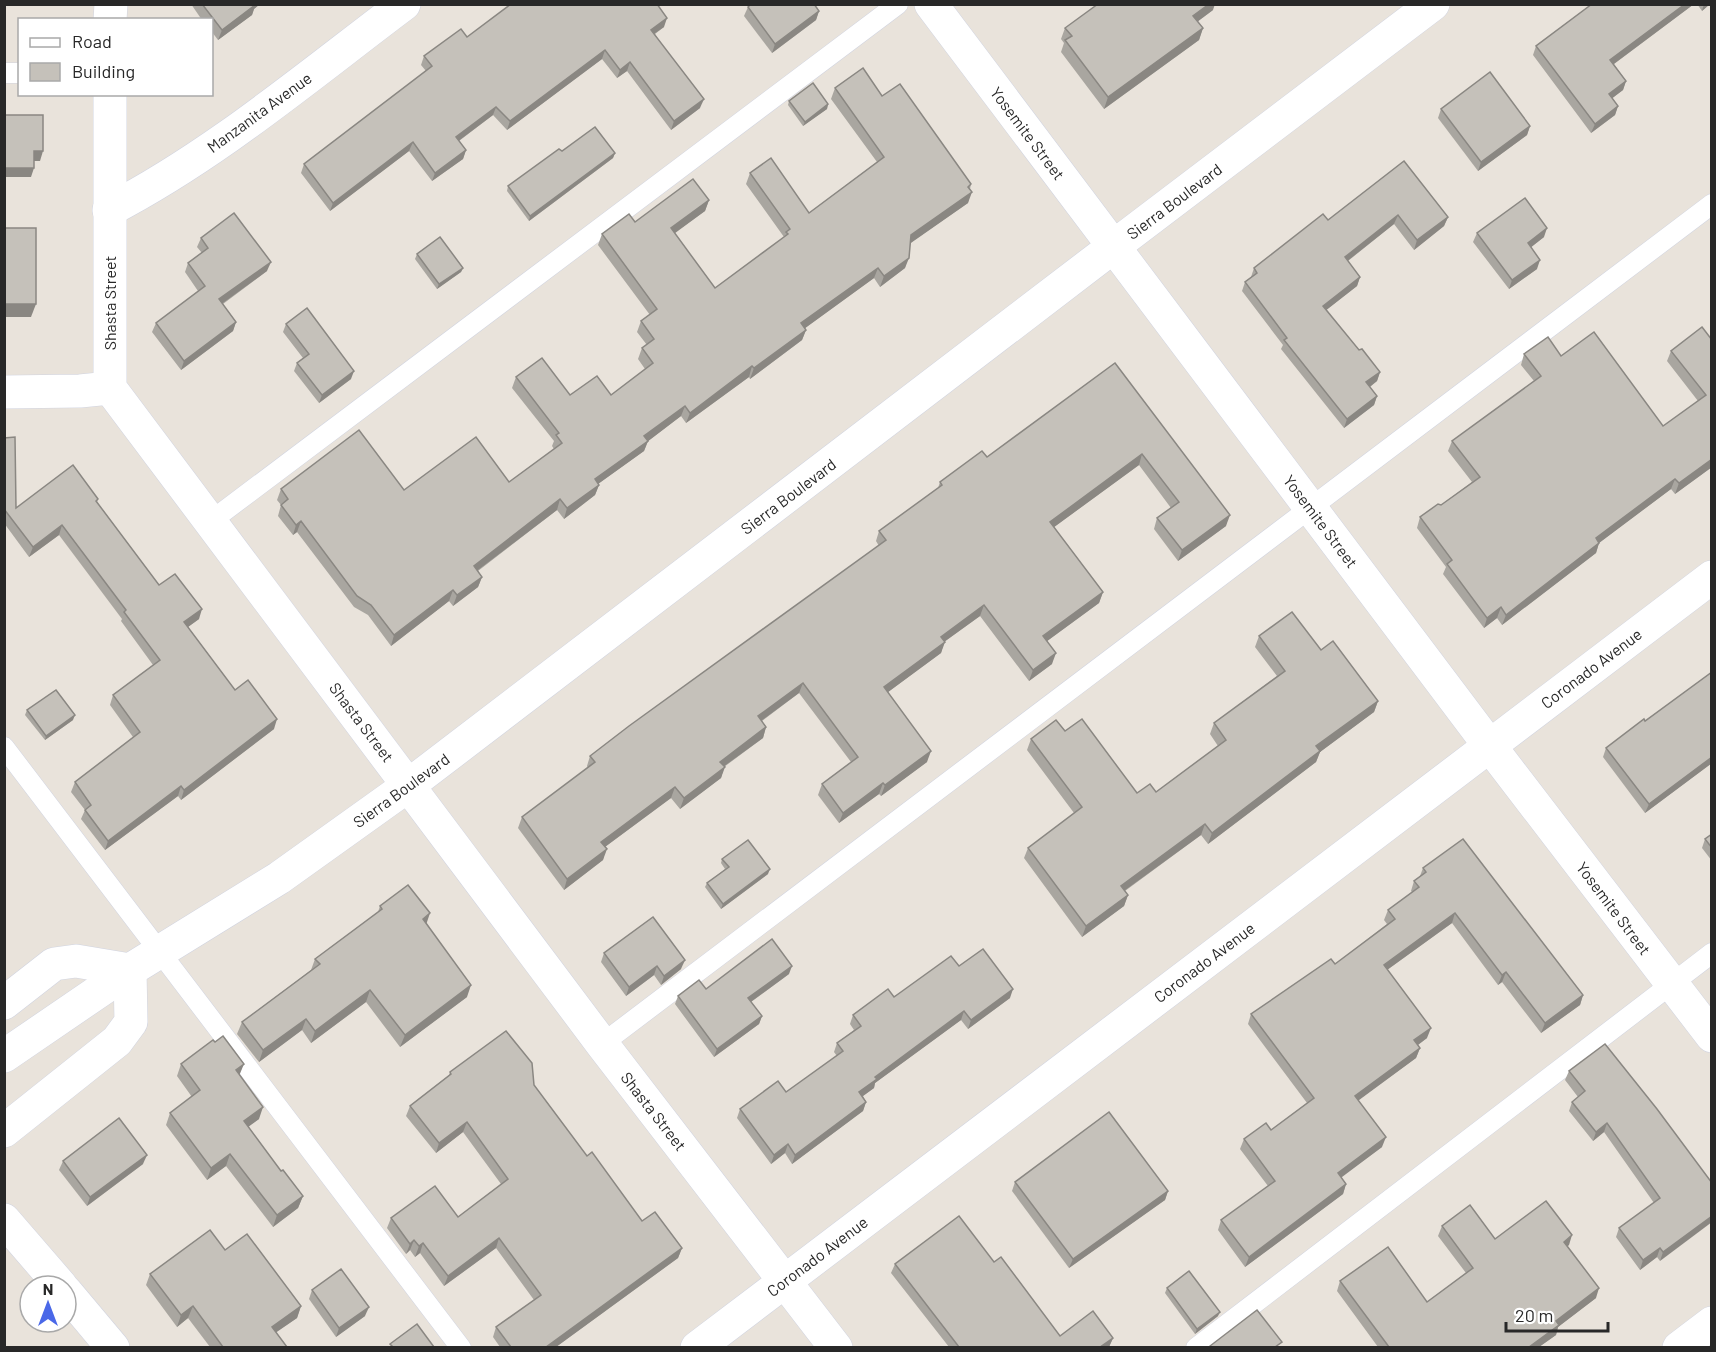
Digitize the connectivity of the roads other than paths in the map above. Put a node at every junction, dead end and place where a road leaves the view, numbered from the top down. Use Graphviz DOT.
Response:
graph roads {
  1 [pos="404,4"];
  2 [pos="898,4"];
  3 [pos="931,4"];
  4 [pos="1433,4"];
  5 [pos="110,96"];
  6 [pos="1712,204"];
  7 [pos="109,210"];
  8 [pos="1113,247"];
  9 [pos="110,388"];
  10 [pos="4,392"];
  11 [pos="1312,508"];
  12 [pos="211,521"];
  13 [pos="1712,577"];
  14 [pos="1489,745"];
  15 [pos="4,747"];
  16 [pos="409,785"];
  17 [pos="161,952"];
  18 [pos="1712,953"];
  19 [pos="130,970"];
  20 [pos="1671,983"];
  21 [pos="4,1003"];
  22 [pos="1712,1036"];
  23 [pos="602,1044"];
  24 [pos="4,1056"];
  25 [pos="4,1131"];
  26 [pos="4,1220"];
  27 [pos="51,1274"];
  28 [pos="785,1280"];
  29 [pos="78,1306"];
  30 [pos="1712,1323"];
  31 [pos="113,1347"];
  32 [pos="461,1347"];
  33 [pos="697,1347"];
  34 [pos="836,1347"];
  35 [pos="1196,1347"];
  36 [pos="1679,1347"];
  1 -- 7 [label="street, Manzanita Avenue"];
  2 -- 12 [label="lane"];
  3 -- 8 [label="street, Yosemite Street"];
  4 -- 8 [label="street, Sierra Boulevard"];
  5 -- 7 [label="street, Shasta Street"];
  6 -- 11 [label="lane"];
  7 -- 9 [label="street, Shasta Street"];
  8 -- 11 [label="street, Yosemite Street"];
  8 -- 16 [label="street, Sierra Boulevard"];
  9 -- 10 [label="street"];
  9 -- 12 [label="street, Shasta Street"];
  11 -- 14 [label="street, Yosemite Street"];
  11 -- 23 [label="lane"];
  12 -- 16 [label="street, Shasta Street"];
  13 -- 14 [label="street, Coronado Avenue"];
  14 -- 20 [label="street, Yosemite Street"];
  14 -- 28 [label="street, Coronado Avenue"];
  15 -- 17 [label="lane"];
  16 -- 17 [label="street, Sierra Boulevard"];
  16 -- 23 [label="street, Shasta Street"];
  17 -- 19 [label="street, Sierra Boulevard"];
  17 -- 32 [label="lane"];
  18 -- 20 [label="lane"];
  19 -- 21 [label="street"];
  19 -- 24 [label="street, Sierra Boulevard"];
  19 -- 25 [label="street"];
  20 -- 22 [label="street, Yosemite Street"];
  20 -- 35 [label="lane"];
  23 -- 28 [label="street, Shasta Street"];
  26 -- 27 [label="street"];
  28 -- 33 [label="street, Coronado Avenue"];
  28 -- 34 [label="street, Shasta Street"];
  29 -- 31 [label="street"];
  30 -- 36 [label="street"];
}
